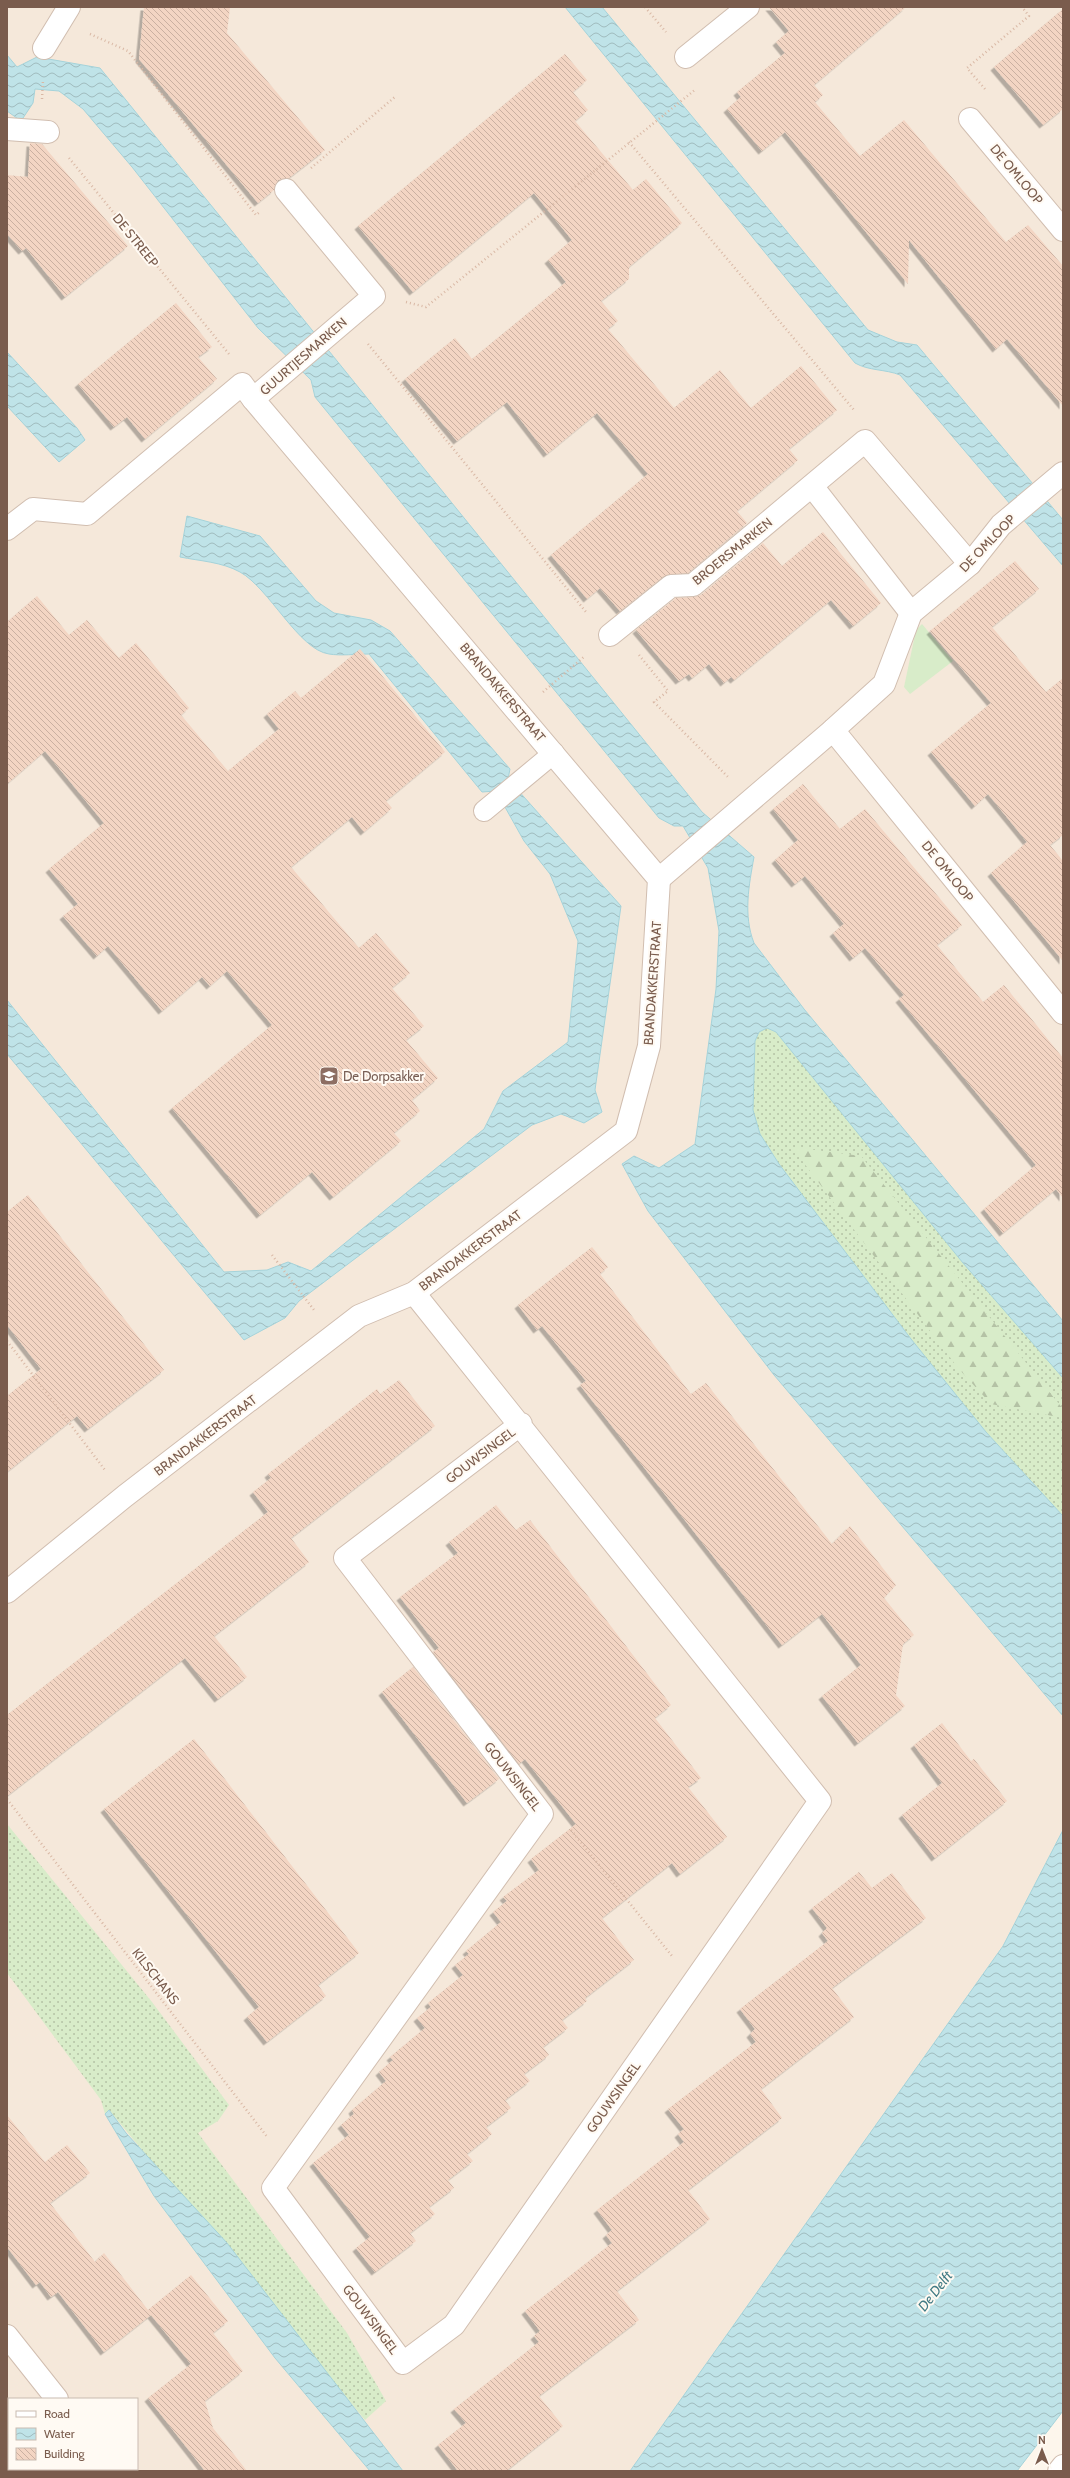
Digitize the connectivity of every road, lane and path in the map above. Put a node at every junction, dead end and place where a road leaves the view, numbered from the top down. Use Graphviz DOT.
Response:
graph roads {
  1 [pos="748,7"];
  2 [pos="1022,7"];
  3 [pos="65,14"];
  4 [pos="44,48"];
  5 [pos="686,57"];
  6 [pos="698,87"];
  7 [pos="396,96"];
  8 [pos="970,119"];
  9 [pos="7,129"];
  10 [pos="48,132"];
  11 [pos="629,142"];
  12 [pos="286,190"];
  13 [pos="1063,230"];
  14 [pos="374,296"];
  15 [pos="342,322"];
  16 [pos="247,391"];
  17 [pos="865,441"];
  18 [pos="1063,473"];
  19 [pos="812,486"];
  20 [pos="7,529"];
  21 [pos="970,564"];
  22 [pos="911,613"];
  23 [pos="615,631"];
  24 [pos="542,693"];
  25 [pos="833,730"];
  26 [pos="554,753"];
  27 [pos="746,805"];
  28 [pos="484,811"];
  29 [pos="659,878"];
  30 [pos="1063,1013"];
  31 [pos="272,1255"];
  32 [pos="414,1292"];
  33 [pos="312,1308"];
  34 [pos="7,1341"];
  35 [pos="521,1424"];
  36 [pos="125,1496"];
  37 [pos="7,1592"];
  38 [pos="7,1799"];
  39 [pos="542,1814"];
  40 [pos="694,1982"];
  41 [pos="289,2165"];
  42 [pos="7,2336"];
  43 [pos="56,2398"];
  44 [pos="1063,2466"];
  45 [pos="1059,2471"];
  1 -- 5 [label="street"];
  2 -- 8 [label="path"];
  3 -- 4 [label="street"];
  3 -- 12 [label="path"];
  6 -- 11 [label="path"];
  7 -- 12 [label="path"];
  8 -- 13 [label="street, DE OMLOOP"];
  9 -- 10 [label="street"];
  10 -- 16 [label="path, DE STREEP"];
  11 -- 14 [label="path"];
  11 -- 17 [label="path"];
  12 -- 14 [label="street"];
  14 -- 15 [label="street, GUURTJESMARKEN"];
  15 -- 16 [label="street, GUURTJESMARKEN"];
  15 -- 23 [label="path"];
  16 -- 20 [label="street, GUURTJESMARKEN"];
  16 -- 26 [label="street, BRANDAKKERSTRAAT"];
  17 -- 19 [label="street, BROERSMARKEN"];
  17 -- 21 [label="street"];
  18 -- 21 [label="street, DE OMLOOP"];
  19 -- 22 [label="street"];
  19 -- 23 [label="street, BROERSMARKEN"];
  21 -- 22 [label="street, DE OMLOOP"];
  22 -- 25 [label="street, DE OMLOOP"];
  23 -- 24 [label="path"];
  23 -- 27 [label="path"];
  25 -- 27 [label="street, DE OMLOOP"];
  25 -- 30 [label="street, DE OMLOOP"];
  26 -- 28 [label="lane"];
  26 -- 29 [label="street, BRANDAKKERSTRAAT"];
  27 -- 29 [label="street, DE OMLOOP"];
  29 -- 32 [label="street, BRANDAKKERSTRAAT"];
  31 -- 33 [label="path"];
  32 -- 35 [label="street, GOUWSINGEL"];
  32 -- 36 [label="street, BRANDAKKERSTRAAT"];
  34 -- 36 [label="path"];
  35 -- 39 [label="street, GOUWSINGEL"];
  35 -- 40 [label="street, GOUWSINGEL"];
  36 -- 37 [label="street, BRANDAKKERSTRAAT"];
  38 -- 41 [label="path, KILSCHANS"];
  39 -- 40 [label="path"];
  39 -- 41 [label="street, GOUWSINGEL"];
  40 -- 41 [label="street, GOUWSINGEL"];
  42 -- 43 [label="street"];
  44 -- 45 [label="street"];
}
